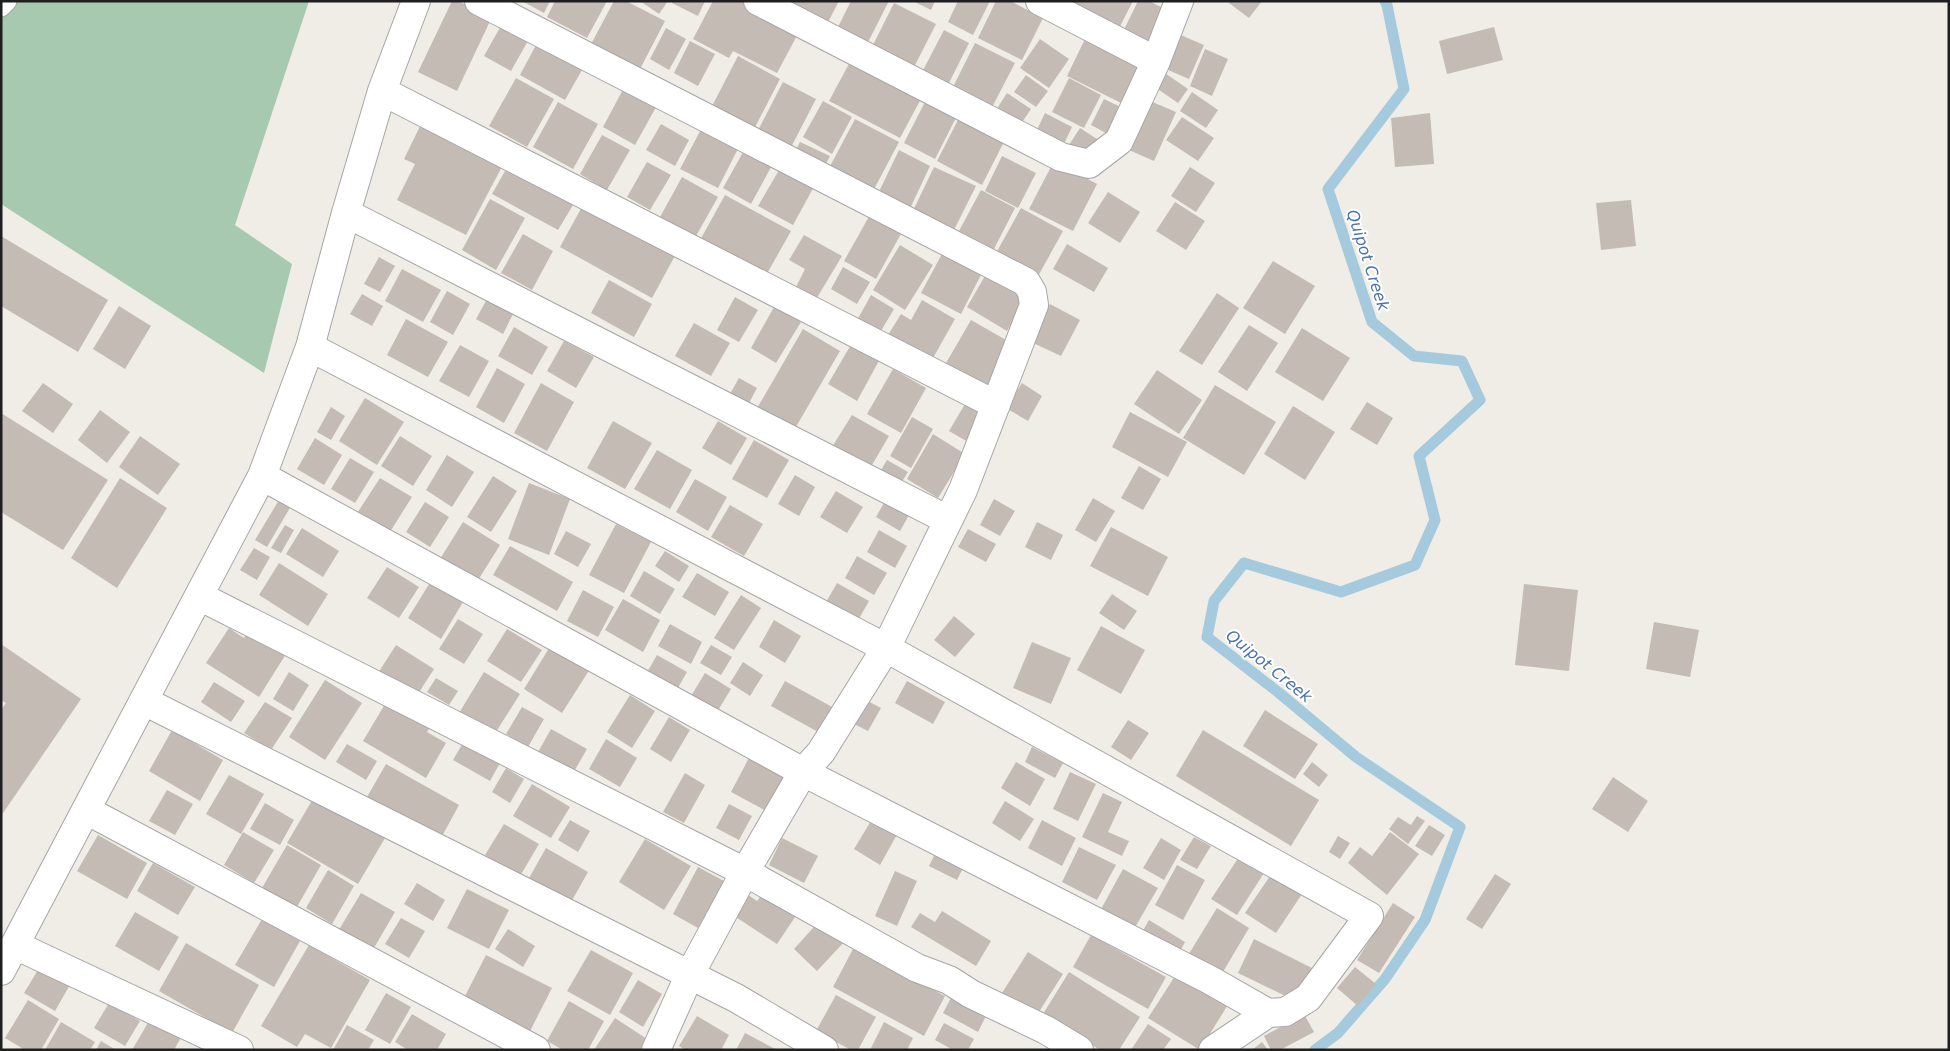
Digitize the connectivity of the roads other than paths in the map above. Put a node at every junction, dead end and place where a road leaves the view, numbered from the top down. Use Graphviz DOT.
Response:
graph roads {
  1 [pos="7,1"];
  2 [pos="416,1"];
  3 [pos="479,1"];
  4 [pos="758,1"];
  5 [pos="1040,1"];
  6 [pos="1179,1"];
  7 [pos="1,7"];
  8 [pos="1156,61"];
  9 [pos="382,91"];
  10 [pos="346,213"];
  11 [pos="310,347"];
  12 [pos="996,405"];
  13 [pos="262,476"];
  14 [pos="948,520"];
  15 [pos="199,596"];
  16 [pos="886,648"];
  17 [pos="144,701"];
  18 [pos="803,772"];
  19 [pos="86,810"];
  20 [pos="745,872"];
  21 [pos="15,946"];
  22 [pos="1,971"];
  23 [pos="689,976"];
  24 [pos="1268,1013"];
  25 [pos="239,1050"];
  26 [pos="536,1050"];
  27 [pos="656,1050"];
  28 [pos="824,1050"];
  29 [pos="1079,1050"];
  30 [pos="1213,1050"];
  1 -- 7 [label="lane"];
  2 -- 9 [label="street"];
  3 -- 12 [label="street"];
  4 -- 8 [label="street"];
  5 -- 8 [label="street"];
  6 -- 8 [label="street"];
  9 -- 10 [label="street"];
  9 -- 12 [label="street"];
  10 -- 11 [label="street"];
  10 -- 14 [label="street"];
  11 -- 13 [label="street"];
  11 -- 16 [label="street"];
  12 -- 14 [label="street"];
  13 -- 15 [label="street"];
  13 -- 18 [label="street"];
  14 -- 16 [label="street"];
  15 -- 17 [label="street"];
  15 -- 20 [label="street"];
  16 -- 18 [label="street"];
  16 -- 24 [label="street"];
  17 -- 19 [label="street"];
  17 -- 23 [label="street"];
  18 -- 20 [label="street"];
  18 -- 24 [label="street"];
  19 -- 21 [label="street"];
  19 -- 26 [label="street"];
  20 -- 23 [label="street"];
  20 -- 29 [label="street"];
  21 -- 22 [label="street"];
  21 -- 25 [label="street"];
  23 -- 27 [label="street"];
  23 -- 28 [label="street"];
  24 -- 30 [label="street"];
}
